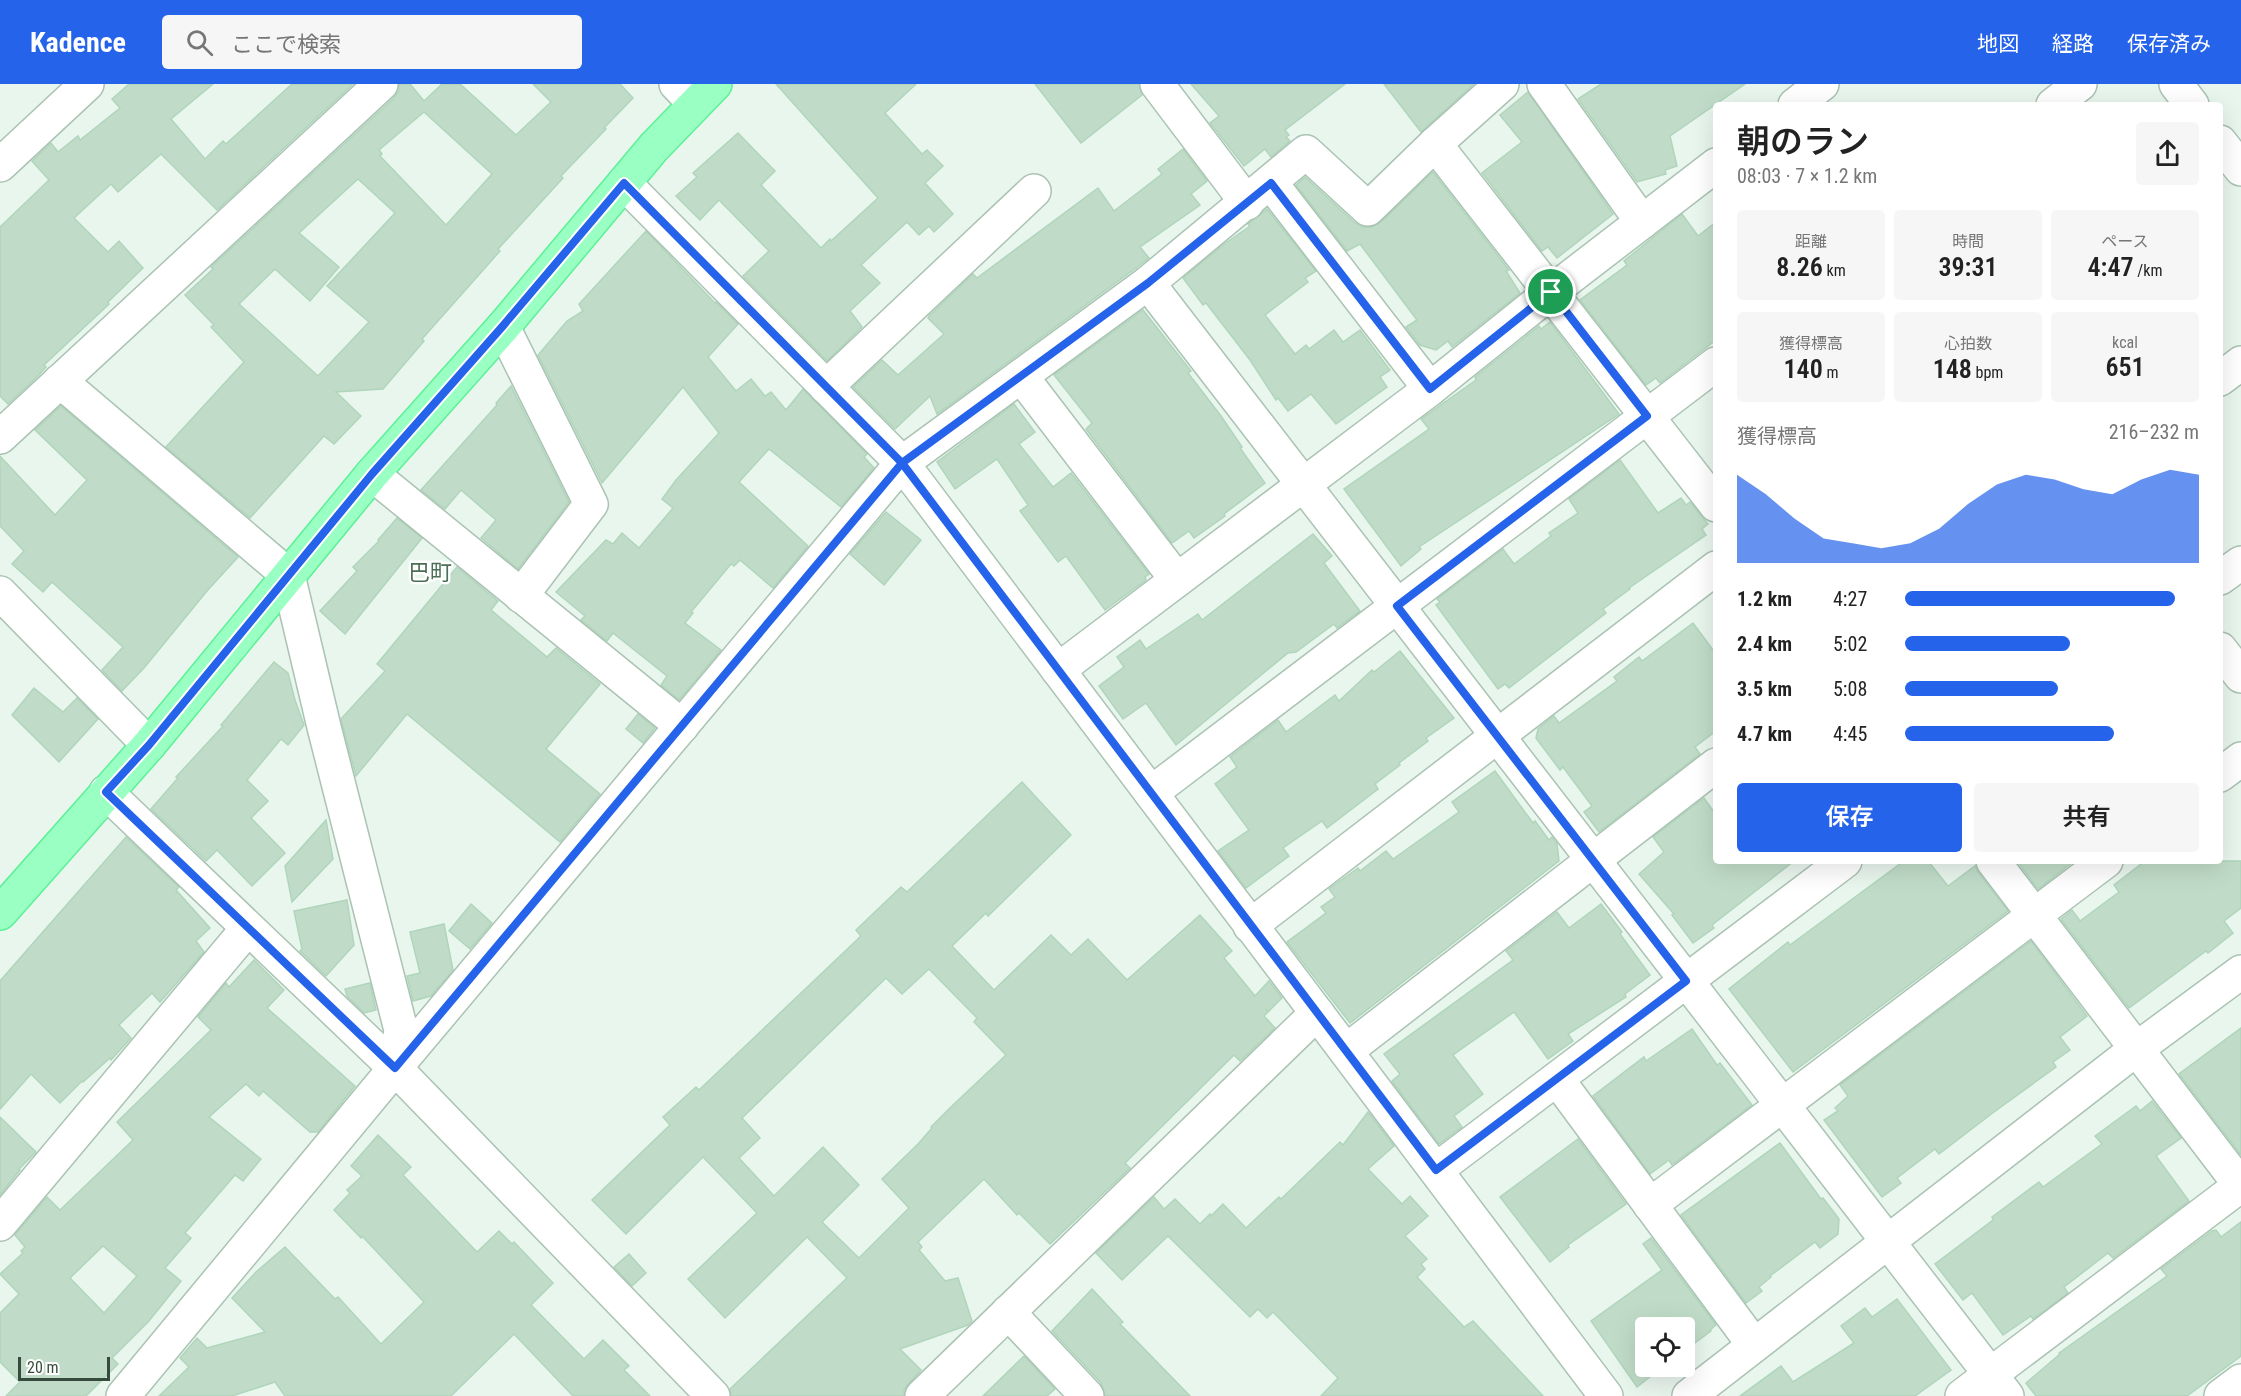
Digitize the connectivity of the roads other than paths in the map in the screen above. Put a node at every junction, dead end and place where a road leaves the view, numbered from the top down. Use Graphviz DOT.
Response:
graph roads {
  1 [pos="87,84"];
  2 [pos="381,84"];
  3 [pos="1157,84"];
  4 [pos="1502,84"];
  5 [pos="1544,84"];
  6 [pos="2080,84"];
  7 [pos="2176,84"];
  8 [pos="695,91"];
  9 [pos="2057,102"];
  10 [pos="2190,102"];
  11 [pos="1436,144"];
  12 [pos="2223,146"];
  13 [pos="0,165"];
  14 [pos="1713,167"];
  15 [pos="2241,169"];
  16 [pos="624,183"];
  17 [pos="2223,183"];
  18 [pos="1034,191"];
  19 [pos="1259,193"];
  20 [pos="1641,222"];
  21 [pos="1148,283"];
  22 [pos="1551,292"];
  23 [pos="502,327"];
  24 [pos="2241,363"];
  25 [pos="1713,366"];
  26 [pos="1021,376"];
  27 [pos="2223,377"];
  28 [pos="60,381"];
  29 [pos="826,387"];
  30 [pos="1430,389"];
  31 [pos="1647,416"];
  32 [pos="0,437"];
  33 [pos="902,463"];
  34 [pos="372,474"];
  35 [pos="1304,484"];
  36 [pos="1713,501"];
  37 [pos="2241,563"];
  38 [pos="1713,570"];
  39 [pos="288,575"];
  40 [pos="2223,576"];
  41 [pos="1177,580"];
  42 [pos="0,593"];
  43 [pos="521,596"];
  44 [pos="1397,606"];
  45 [pos="2223,653"];
  46 [pos="1058,670"];
  47 [pos="2241,676"];
  48 [pos="682,726"];
  49 [pos="1498,735"];
  50 [pos="149,745"];
  51 [pos="2241,759"];
  52 [pos="1713,767"];
  53 [pos="2223,773"];
  54 [pos="106,792"];
  55 [pos="1151,793"];
  56 [pos="1593,861"];
  57 [pos="1841,864"];
  58 [pos="1995,864"];
  59 [pos="2102,864"];
  60 [pos="0,913"];
  61 [pos="2034,916"];
  62 [pos="1250,926"];
  63 [pos="248,928"];
  64 [pos="2241,972"];
  65 [pos="1686,981"];
  66 [pos="1317,1013"];
  67 [pos="2135,1050"];
  68 [pos="1346,1051"];
  69 [pos="395,1068"];
  70 [pos="1557,1079"];
  71 [pos="1784,1105"];
  72 [pos="1436,1170"];
  73 [pos="2241,1186"];
  74 [pos="1650,1205"];
  75 [pos="0,1224"];
  76 [pos="1887,1241"];
  77 [pos="1008,1312"];
  78 [pos="1754,1345"];
  79 [pos="2241,1381"];
  80 [pos="1999,1385"];
  81 [pos="123,1396"];
  82 [pos="713,1396"];
  83 [pos="922,1396"];
  84 [pos="1087,1396"];
  85 [pos="1606,1396"];
  86 [pos="1689,1396"];
  87 [pos="1962,1396"];
  88 [pos="2221,1396"];
  1 -- 13 [label="street"];
  2 -- 28 [label="street"];
  3 -- 19 [label="street"];
  4 -- 11 [label="street"];
  5 -- 20 [label="street"];
  6 -- 9 [label="street"];
  7 -- 10 [label="street"];
  8 -- 16 [label="main road"];
  11 -- 19 [label="street"];
  11 -- 22 [label="street"];
  12 -- 15 [label="street"];
  14 -- 20 [label="street"];
  15 -- 17 [label="street"];
  16 -- 23 [label="main road"];
  16 -- 29 [label="street"];
  18 -- 29 [label="street"];
  19 -- 21 [label="street"];
  19 -- 30 [label="street"];
  20 -- 22 [label="street"];
  21 -- 26 [label="street"];
  21 -- 35 [label="street"];
  22 -- 30 [label="street"];
  22 -- 31 [label="street"];
  23 -- 34 [label="main road"];
  23 -- 43 [label="street"];
  24 -- 27 [label="street"];
  25 -- 31 [label="street"];
  26 -- 33 [label="street"];
  26 -- 41 [label="street"];
  28 -- 32 [label="street"];
  28 -- 39 [label="street"];
  29 -- 33 [label="street"];
  30 -- 35 [label="street"];
  31 -- 36 [label="street"];
  31 -- 44 [label="street"];
  33 -- 46 [label="street"];
  33 -- 48 [label="street"];
  34 -- 39 [label="main road"];
  34 -- 43 [label="street"];
  35 -- 41 [label="street"];
  35 -- 44 [label="street"];
  37 -- 40 [label="street"];
  38 -- 49 [label="street"];
  39 -- 50 [label="main road"];
  39 -- 69 [label="street"];
  41 -- 46 [label="street"];
  42 -- 50 [label="street"];
  43 -- 48 [label="street"];
  44 -- 49 [label="street"];
  44 -- 55 [label="street"];
  45 -- 47 [label="street"];
  46 -- 55 [label="street"];
  48 -- 69 [label="street"];
  49 -- 56 [label="street"];
  49 -- 62 [label="street"];
  50 -- 54 [label="main road"];
  51 -- 53 [label="street"];
  52 -- 56 [label="street"];
  54 -- 60 [label="main road"];
  54 -- 63 [label="street"];
  55 -- 62 [label="street"];
  56 -- 65 [label="street"];
  56 -- 68 [label="street"];
  57 -- 65 [label="street"];
  58 -- 61 [label="street"];
  59 -- 61 [label="street"];
  61 -- 67 [label="street"];
  61 -- 71 [label="street"];
  62 -- 66 [label="street"];
  63 -- 69 [label="street"];
  63 -- 75 [label="street"];
  64 -- 67 [label="street"];
  65 -- 70 [label="street"];
  65 -- 71 [label="street"];
  66 -- 68 [label="street"];
  66 -- 77 [label="street"];
  67 -- 73 [label="street"];
  67 -- 76 [label="street"];
  68 -- 72 [label="street"];
  69 -- 81 [label="street"];
  69 -- 82 [label="street"];
  70 -- 72 [label="street"];
  70 -- 74 [label="street"];
  71 -- 74 [label="street"];
  71 -- 76 [label="street"];
  72 -- 85 [label="street"];
  73 -- 80 [label="street"];
  74 -- 78 [label="street"];
  76 -- 78 [label="street"];
  76 -- 80 [label="street"];
  77 -- 83 [label="street"];
  77 -- 84 [label="street"];
  78 -- 86 [label="street"];
  79 -- 88 [label="street"];
  80 -- 87 [label="street"];
}
